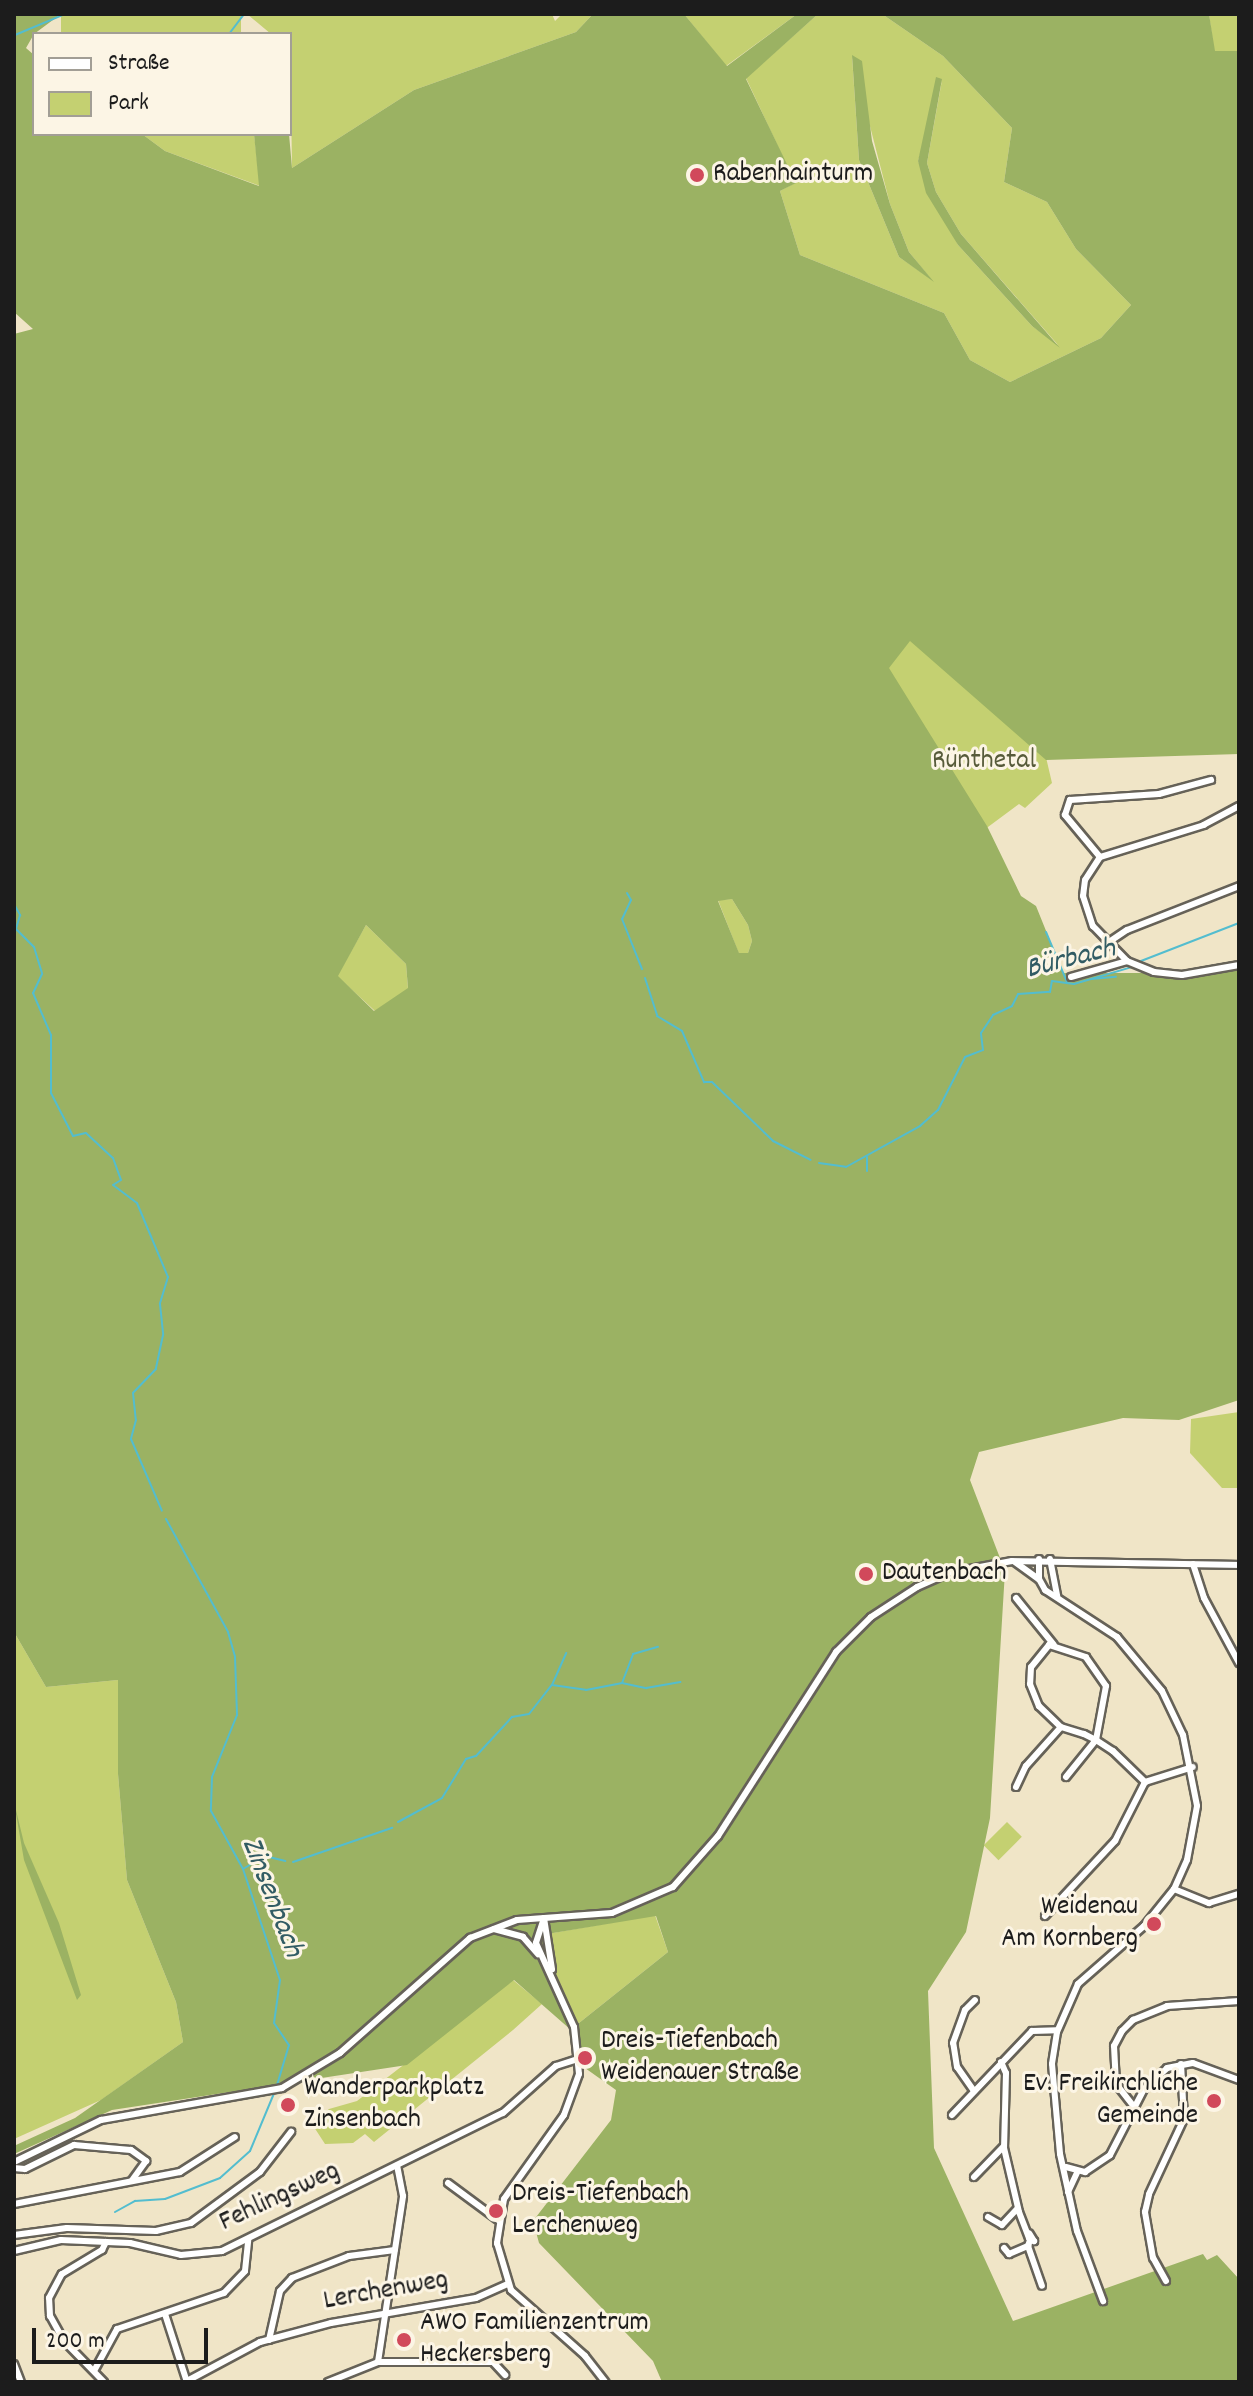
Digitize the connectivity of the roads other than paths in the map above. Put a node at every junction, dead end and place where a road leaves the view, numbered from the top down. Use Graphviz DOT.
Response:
graph roads {
  1 [pos="1211,780"];
  2 [pos="1239,806"];
  3 [pos="1100,857"];
  4 [pos="1239,886"];
  5 [pos="1106,944"];
  6 [pos="1127,961"];
  7 [pos="1239,965"];
  8 [pos="1071,977"];
  9 [pos="1039,1559"];
  10 [pos="1050,1559"];
  11 [pos="1012,1561"];
  12 [pos="1193,1564"];
  13 [pos="1239,1565"];
  14 [pos="1039,1579"];
  15 [pos="1016,1598"];
  16 [pos="1059,1599"];
  17 [pos="1054,1645"];
  18 [pos="1239,1663"];
  19 [pos="1061,1727"];
  20 [pos="1096,1740"];
  21 [pos="1193,1767"];
  22 [pos="1066,1777"];
  23 [pos="1145,1782"];
  24 [pos="1016,1787"];
  25 [pos="1174,1889"];
  26 [pos="1239,1894"];
  27 [pos="1045,1916"];
  28 [pos="544,1918"];
  29 [pos="490,1928"];
  30 [pos="551,1970"];
  31 [pos="975,2000"];
  32 [pos="1239,2001"];
  33 [pos="1057,2030"];
  34 [pos="580,2058"];
  35 [pos="1001,2062"];
  36 [pos="1181,2064"];
  37 [pos="1239,2080"];
  38 [pos="974,2091"];
  39 [pos="1135,2108"];
  40 [pos="952,2115"];
  41 [pos="291,2132"];
  42 [pos="235,2137"];
  43 [pos="1004,2146"];
  44 [pos="14,2165"];
  45 [pos="397,2166"];
  46 [pos="1066,2167"];
  47 [pos="1077,2173"];
  48 [pos="974,2177"];
  49 [pos="132,2180"];
  50 [pos="448,2183"];
  51 [pos="1068,2192"];
  52 [pos="14,2204"];
  53 [pos="1018,2208"];
  54 [pos="988,2217"];
  55 [pos="498,2220"];
  56 [pos="14,2235"];
  57 [pos="248,2240"];
  58 [pos="1029,2240"];
  59 [pos="106,2242"];
  60 [pos="1004,2248"];
  61 [pos="395,2250"];
  62 [pos="14,2251"];
  63 [pos="1166,2281"];
  64 [pos="507,2284"];
  65 [pos="1042,2286"];
  66 [pos="1103,2301"];
  67 [pos="387,2312"];
  68 [pos="165,2314"];
  69 [pos="269,2340"];
  70 [pos="378,2362"];
  71 [pos="14,2364"];
  72 [pos="94,2371"];
  73 [pos="505,2375"];
  74 [pos="21,2382"];
  75 [pos="104,2382"];
  76 [pos="187,2382"];
  77 [pos="328,2382"];
  78 [pos="605,2382"];
  1 -- 3 [label="street"];
  2 -- 3 [label="street"];
  3 -- 5 [label="street"];
  4 -- 5 [label="street"];
  5 -- 6 [label="street"];
  6 -- 7 [label="street"];
  6 -- 8 [label="street"];
  9 -- 10 [label="street"];
  9 -- 11 [label="street"];
  9 -- 14 [label="street"];
  10 -- 12 [label="street"];
  10 -- 16 [label="street"];
  11 -- 14 [label="street"];
  11 -- 28 [label="street"];
  12 -- 13 [label="street"];
  12 -- 18 [label="street"];
  14 -- 16 [label="street"];
  15 -- 17 [label="street"];
  16 -- 21 [label="street"];
  17 -- 19 [label="street"];
  17 -- 20 [label="street"];
  19 -- 20 [label="street"];
  19 -- 24 [label="street"];
  20 -- 22 [label="street"];
  20 -- 23 [label="street"];
  21 -- 23 [label="street"];
  21 -- 25 [label="street"];
  23 -- 27 [label="street"];
  25 -- 26 [label="street"];
  25 -- 33 [label="street"];
  28 -- 29 [label="street"];
  28 -- 30 [label="street"];
  28 -- 30 [label="street"];
  29 -- 30 [label="street"];
  29 -- 44 [label="street"];
  30 -- 34 [label="street"];
  31 -- 38 [label="street"];
  32 -- 39 [label="street"];
  33 -- 35 [label="street"];
  33 -- 46 [label="street"];
  34 -- 45 [label="street, Fehlingsweg"];
  34 -- 55 [label="street"];
  35 -- 38 [label="street"];
  35 -- 43 [label="street"];
  36 -- 37 [label="street"];
  36 -- 39 [label="street"];
  36 -- 63 [label="street"];
  38 -- 40 [label="street"];
  39 -- 47 [label="street"];
  41 -- 56 [label="street"];
  42 -- 49 [label="street"];
  43 -- 48 [label="street"];
  43 -- 53 [label="street"];
  44 -- 49 [label="street"];
  45 -- 57 [label="street, Fehlingsweg"];
  45 -- 61 [label="street"];
  46 -- 47 [label="street"];
  46 -- 51 [label="street"];
  47 -- 51 [label="street"];
  49 -- 52 [label="street"];
  50 -- 55 [label="street"];
  51 -- 66 [label="street"];
  53 -- 54 [label="street"];
  53 -- 58 [label="street"];
  55 -- 64 [label="street"];
  57 -- 59 [label="street, Fehlingsweg"];
  57 -- 68 [label="street"];
  58 -- 60 [label="street"];
  58 -- 65 [label="street"];
  59 -- 62 [label="street, Fehlingsweg"];
  59 -- 72 [label="street"];
  61 -- 67 [label="street"];
  61 -- 69 [label="street"];
  64 -- 67 [label="street, Lerchenweg"];
  64 -- 78 [label="street"];
  67 -- 69 [label="street, Lerchenweg"];
  67 -- 70 [label="street"];
  68 -- 72 [label="street"];
  68 -- 76 [label="street"];
  69 -- 76 [label="street, Lerchenweg"];
  70 -- 73 [label="street"];
  70 -- 77 [label="street"];
  71 -- 74 [label="street"];
  72 -- 75 [label="street"];
}
